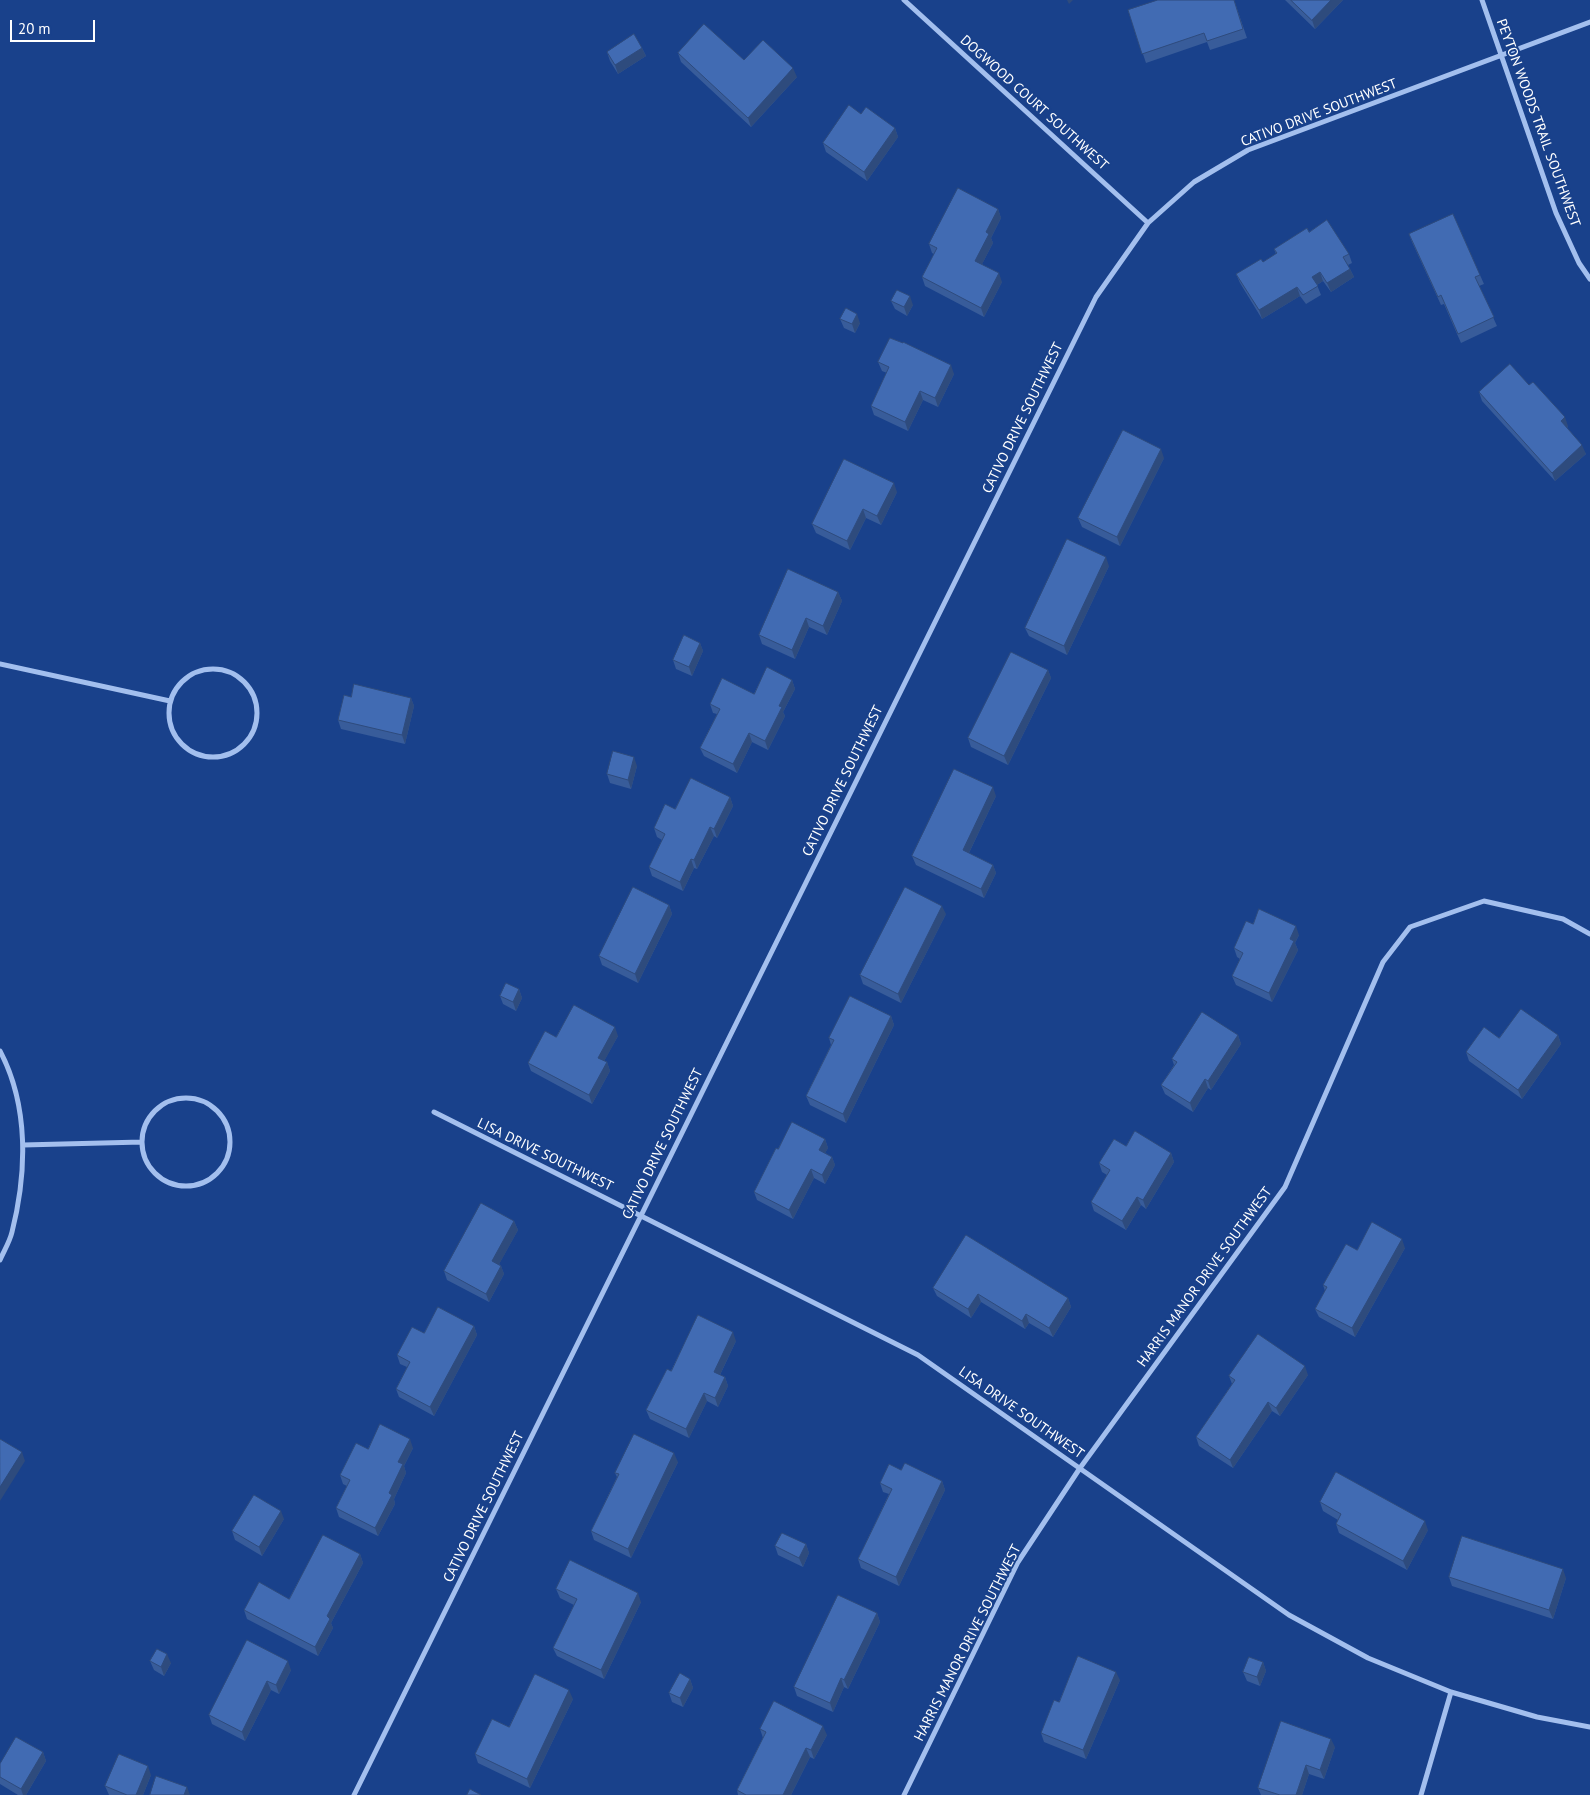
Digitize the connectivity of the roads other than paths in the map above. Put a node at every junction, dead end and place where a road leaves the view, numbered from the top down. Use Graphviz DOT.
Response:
graph roads {
  1 [pos="904,0"];
  2 [pos="1482,0"];
  3 [pos="1590,22"];
  4 [pos="1501,56"];
  5 [pos="1148,223"];
  6 [pos="1590,279"];
  7 [pos="0,664"];
  8 [pos="170,702"];
  9 [pos="1590,934"];
  10 [pos="0,1051"];
  11 [pos="434,1112"];
  12 [pos="142,1142"];
  13 [pos="23,1145"];
  14 [pos="641,1215"];
  15 [pos="0,1260"];
  16 [pos="1080,1468"];
  17 [pos="1451,1692"];
  18 [pos="1590,1727"];
  19 [pos="354,1795"];
  20 [pos="904,1795"];
  21 [pos="1421,1795"];
  1 -- 5 [label="street, DOGWOOD COURT SOUTHWEST"];
  2 -- 4 [label="street, PEYTON WOODS TRAIL SOUTHWEST"];
  3 -- 4 [label="street, CATIVO DRIVE SOUTHWEST"];
  4 -- 5 [label="street, CATIVO DRIVE SOUTHWEST"];
  4 -- 6 [label="street, PEYTON WOODS TRAIL SOUTHWEST"];
  5 -- 14 [label="street, CATIVO DRIVE SOUTHWEST"];
  7 -- 8 [label="street"];
  8 -- 8 [label="street"];
  9 -- 16 [label="street, HARRIS MANOR DRIVE SOUTHWEST"];
  10 -- 13 [label="street"];
  11 -- 14 [label="street, LISA DRIVE SOUTHWEST"];
  12 -- 12 [label="street"];
  12 -- 13 [label="street"];
  13 -- 15 [label="street"];
  14 -- 16 [label="street, LISA DRIVE SOUTHWEST"];
  14 -- 19 [label="street, CATIVO DRIVE SOUTHWEST"];
  16 -- 17 [label="street, LISA DRIVE SOUTHWEST"];
  16 -- 20 [label="street, HARRIS MANOR DRIVE SOUTHWEST"];
  17 -- 18 [label="street, LISA DRIVE SOUTHWEST"];
  17 -- 21 [label="street"];
}
